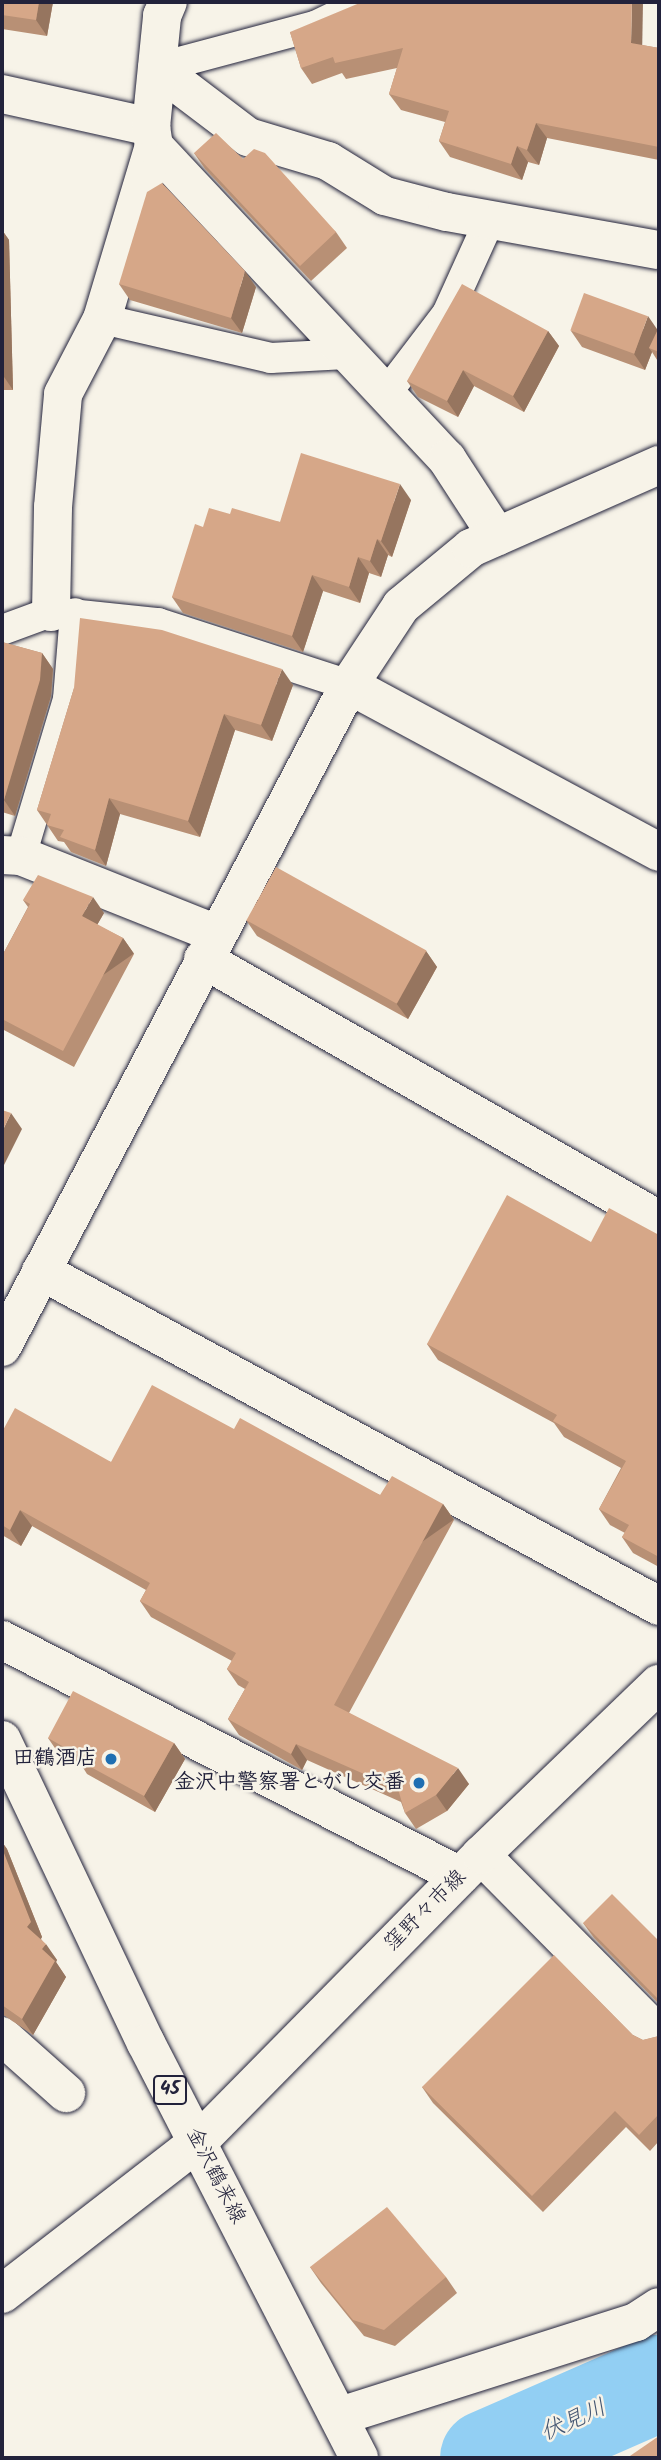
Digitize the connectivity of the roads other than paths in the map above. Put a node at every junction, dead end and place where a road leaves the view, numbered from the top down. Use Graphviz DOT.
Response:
graph roads {
  1 [pos="168,2"];
  2 [pos="365,2"];
  3 [pos="157,68"];
  4 [pos="2,94"];
  5 [pos="152,136"];
  6 [pos="490,219"];
  7 [pos="659,250"];
  8 [pos="102,319"];
  9 [pos="346,354"];
  10 [pos="385,395"];
  11 [pos="659,465"];
  12 [pos="497,536"];
  13 [pos="63,612"];
  14 [pos="2,630"];
  15 [pos="349,685"];
  16 [pos="659,852"];
  17 [pos="11,856"];
  18 [pos="210,946"];
  19 [pos="659,1220"];
  20 [pos="41,1271"];
  21 [pos="2,1347"];
  22 [pos="659,1606"];
  23 [pos="2,1640"];
  24 [pos="659,1684"];
  25 [pos="2,1740"];
  26 [pos="470,1866"];
  27 [pos="659,2035"];
  28 [pos="2,2036"];
  29 [pos="66,2093"];
  30 [pos="197,2143"];
  31 [pos="2,2294"];
  32 [pos="659,2307"];
  33 [pos="349,2437"];
  1 -- 3 [label="street"];
  2 -- 3 [label="lane"];
  3 -- 5 [label="street"];
  3 -- 6 [label="street"];
  4 -- 5 [label="street"];
  5 -- 8 [label="street"];
  5 -- 9 [label="street"];
  6 -- 7 [label="street"];
  6 -- 10 [label="lane"];
  8 -- 9 [label="lane"];
  8 -- 13 [label="street"];
  9 -- 10 [label="street"];
  10 -- 12 [label="street"];
  11 -- 12 [label="street"];
  12 -- 15 [label="street"];
  13 -- 14 [label="lane"];
  13 -- 15 [label="lane"];
  13 -- 17 [label="lane"];
  15 -- 16 [label="street"];
  15 -- 18 [label="street"];
  17 -- 18 [label="street"];
  18 -- 19 [label="street"];
  18 -- 20 [label="street"];
  20 -- 21 [label="street"];
  20 -- 22 [label="street"];
  23 -- 26 [label="street"];
  24 -- 26 [label="street, 窪野々市線"];
  25 -- 30 [label="street, 金沢鶴来線 / 45"];
  26 -- 27 [label="street"];
  26 -- 30 [label="street, 窪野々市線"];
  28 -- 29 [label="street"];
  30 -- 31 [label="street, 窪野々市線"];
  30 -- 33 [label="street, 金沢鶴来線 / 45"];
  32 -- 33 [label="street"];
}
